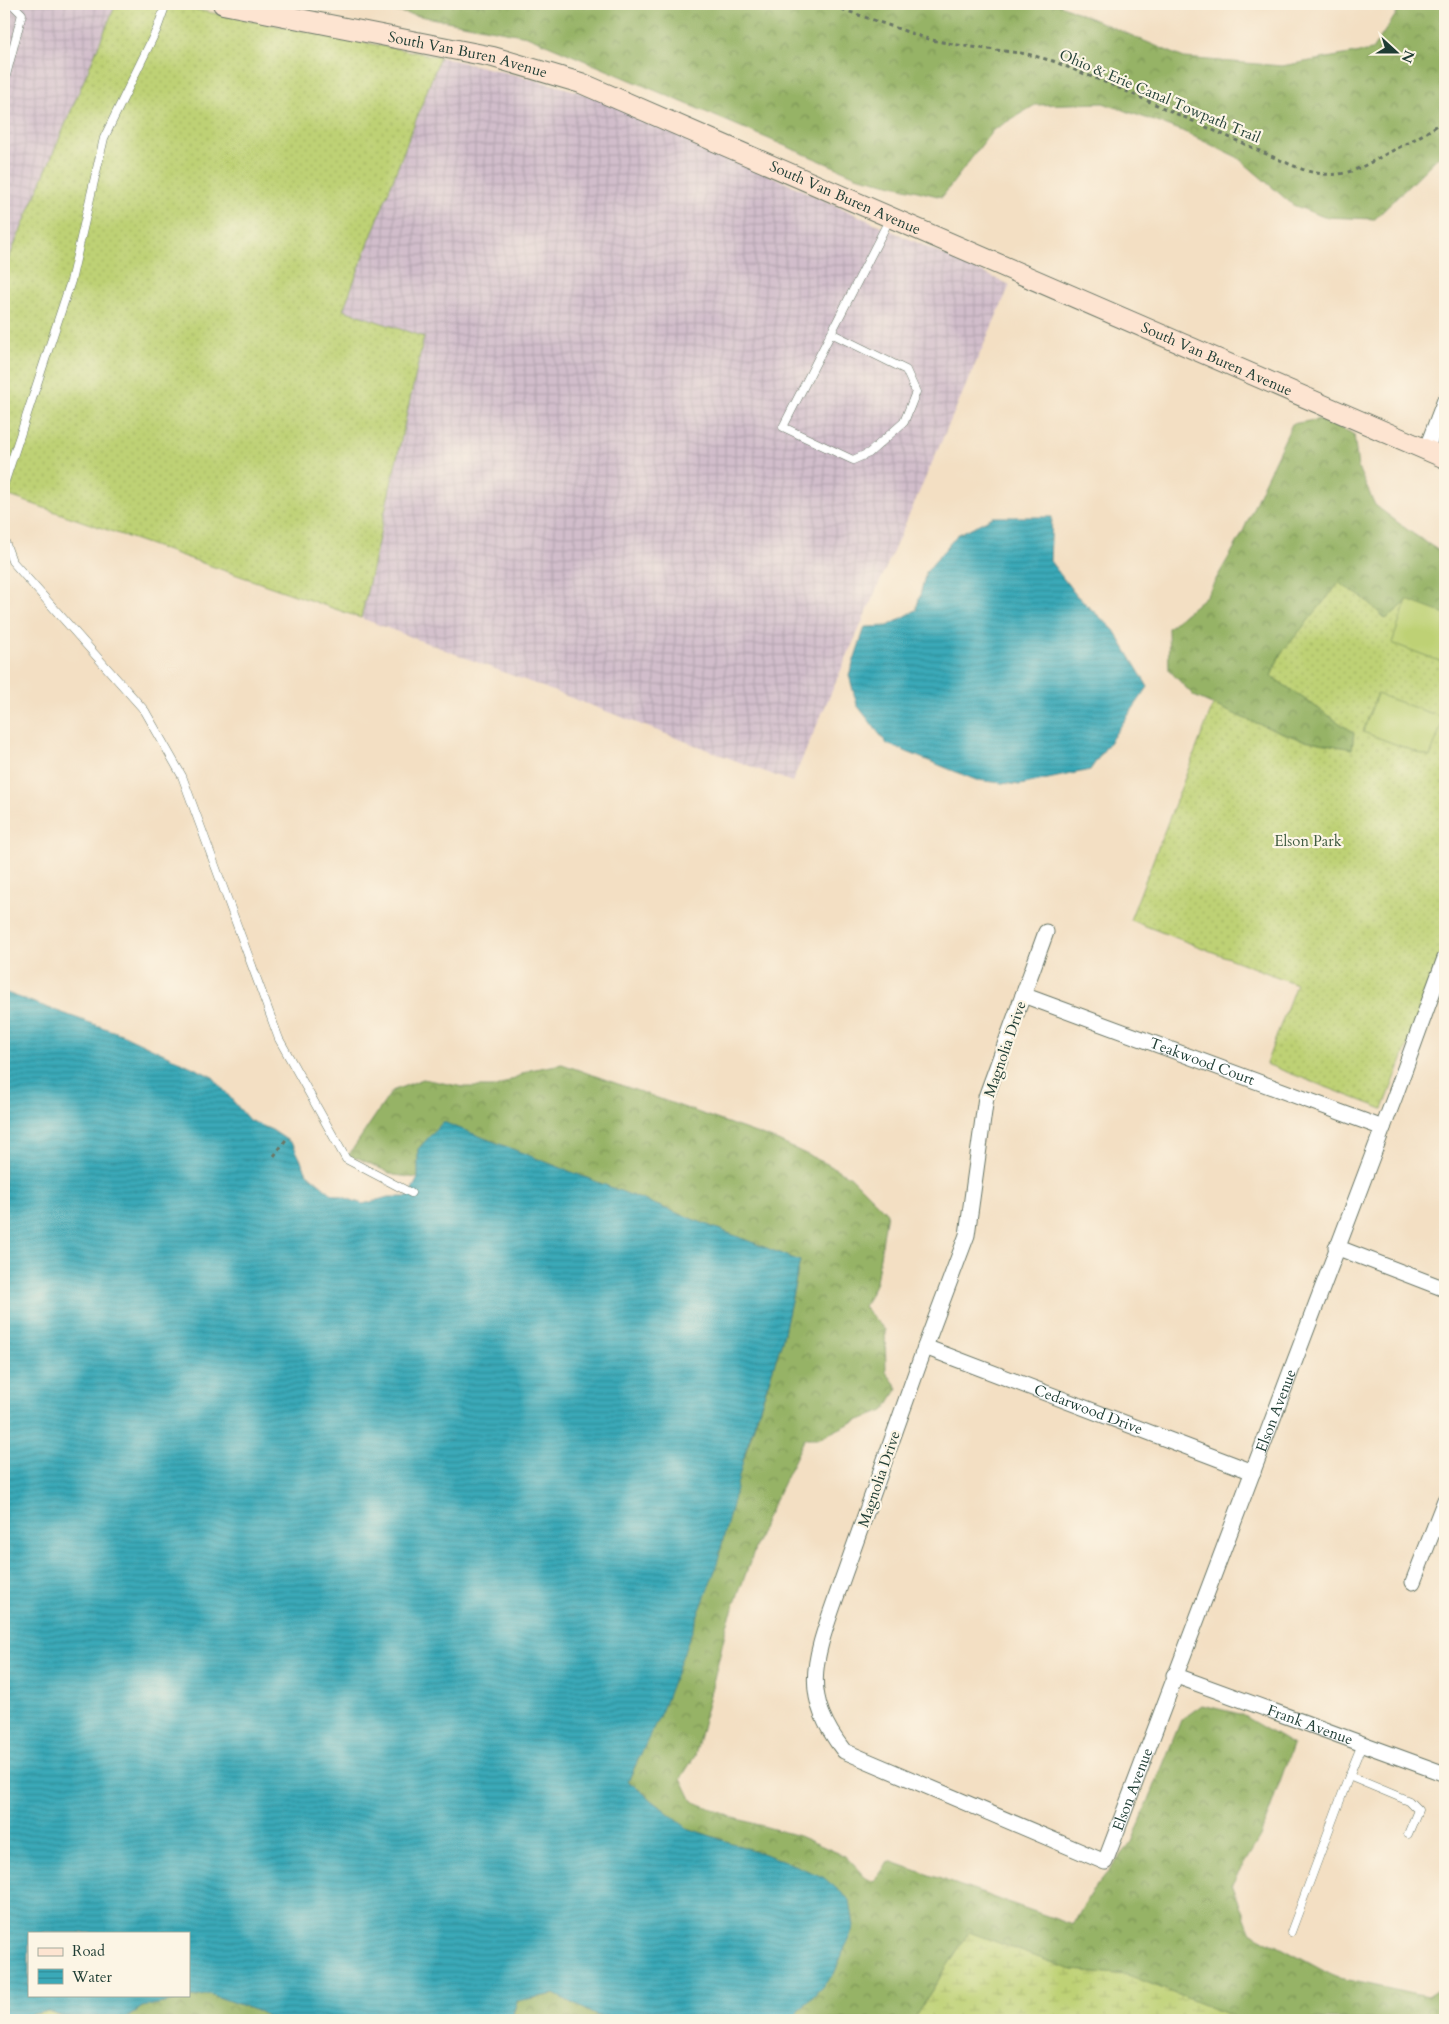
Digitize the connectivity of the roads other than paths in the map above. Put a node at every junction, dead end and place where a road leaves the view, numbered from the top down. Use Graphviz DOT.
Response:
graph roads {
  1 [pos="12,4"];
  2 [pos="166,4"];
  3 [pos="223,4"];
  4 [pos="4,83"];
  5 [pos="890,218"];
  6 [pos="831,332"];
  7 [pos="1445,400"];
  8 [pos="1426,450"];
  9 [pos="1445,458"];
  10 [pos="4,484"];
  11 [pos="4,539"];
  12 [pos="1046,932"];
  13 [pos="1445,958"];
  14 [pos="1023,995"];
  15 [pos="1383,1128"];
  16 [pos="411,1193"];
  17 [pos="1336,1247"];
  18 [pos="1445,1289"];
  19 [pos="925,1347"];
  20 [pos="1253,1472"];
  21 [pos="1445,1500"];
  22 [pos="1414,1582"];
  23 [pos="1174,1675"];
  24 [pos="1362,1744"];
  25 [pos="1445,1774"];
  26 [pos="1349,1776"];
  27 [pos="1408,1834"];
  28 [pos="1104,1862"];
  29 [pos="1291,1932"];
  1 -- 4 [label="lane"];
  2 -- 10 [label="lane"];
  3 -- 5 [label="street, South Van Buren Avenue"];
  5 -- 6 [label="lane"];
  5 -- 8 [label="street, South Van Buren Avenue"];
  6 -- 6 [label="lane"];
  7 -- 8 [label="street"];
  8 -- 9 [label="street, South Van Buren Avenue"];
  11 -- 16 [label="lane"];
  12 -- 14 [label="street, Magnolia Drive"];
  13 -- 15 [label="street, Elson Avenue"];
  14 -- 15 [label="street, Teakwood Court"];
  14 -- 19 [label="street, Magnolia Drive"];
  15 -- 17 [label="street, Elson Avenue"];
  17 -- 18 [label="street"];
  17 -- 20 [label="street, Elson Avenue"];
  19 -- 20 [label="street, Cedarwood Drive"];
  19 -- 28 [label="street, Magnolia Drive"];
  20 -- 23 [label="street, Elson Avenue"];
  21 -- 22 [label="street"];
  23 -- 24 [label="street, Frank Avenue"];
  23 -- 28 [label="street, Elson Avenue"];
  24 -- 25 [label="street, Frank Avenue"];
  24 -- 26 [label="lane"];
  26 -- 27 [label="lane"];
  26 -- 29 [label="lane"];
}
